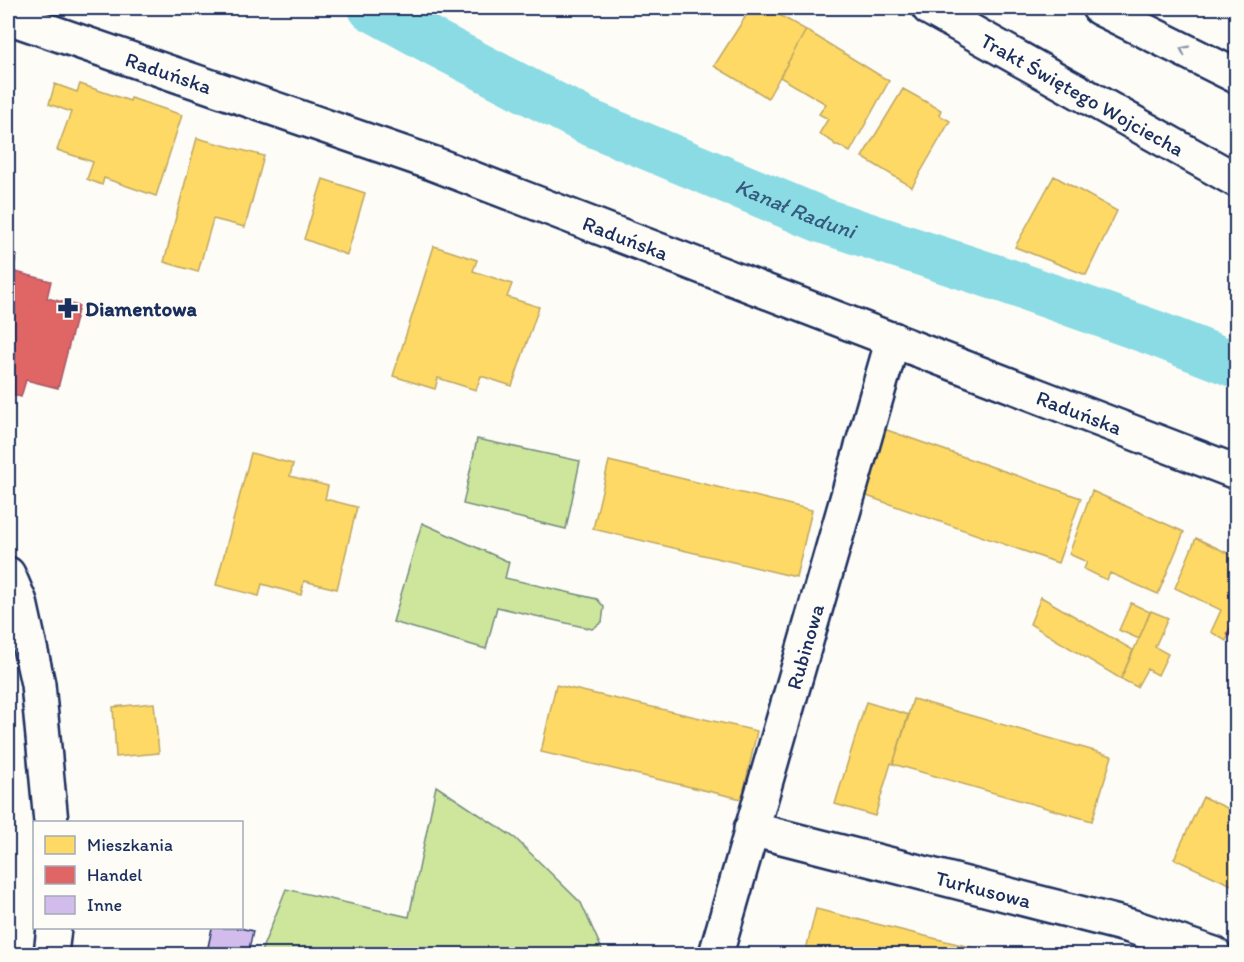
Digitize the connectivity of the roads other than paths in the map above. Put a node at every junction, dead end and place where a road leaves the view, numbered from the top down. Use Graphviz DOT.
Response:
graph roads {
  1 [pos="929,8"];
  2 [pos="1099,8"];
  3 [pos="8,17"];
  4 [pos="1236,76"];
  5 [pos="1236,180"];
  6 [pos="893,339"];
  7 [pos="1236,472"];
  8 [pos="8,574"];
  9 [pos="51,821"];
  10 [pos="751,829"];
  11 [pos="54,929"];
  12 [pos="51,954"];
  13 [pos="716,954"];
  14 [pos="1214,954"];
  1 -- 5 [label="street, Trakt Świętego Wojciecha"];
  4 -- 2 [label="street, one-way"];
  3 -- 6 [label="street, Raduńska"];
  6 -- 7 [label="street, Raduńska"];
  6 -- 10 [label="street, Rubinowa"];
  8 -- 9 [label="street"];
  10 -- 13 [label="street, Rubinowa"];
  10 -- 14 [label="street, Turkusowa"];
  11 -- 12 [label="street"];
}
